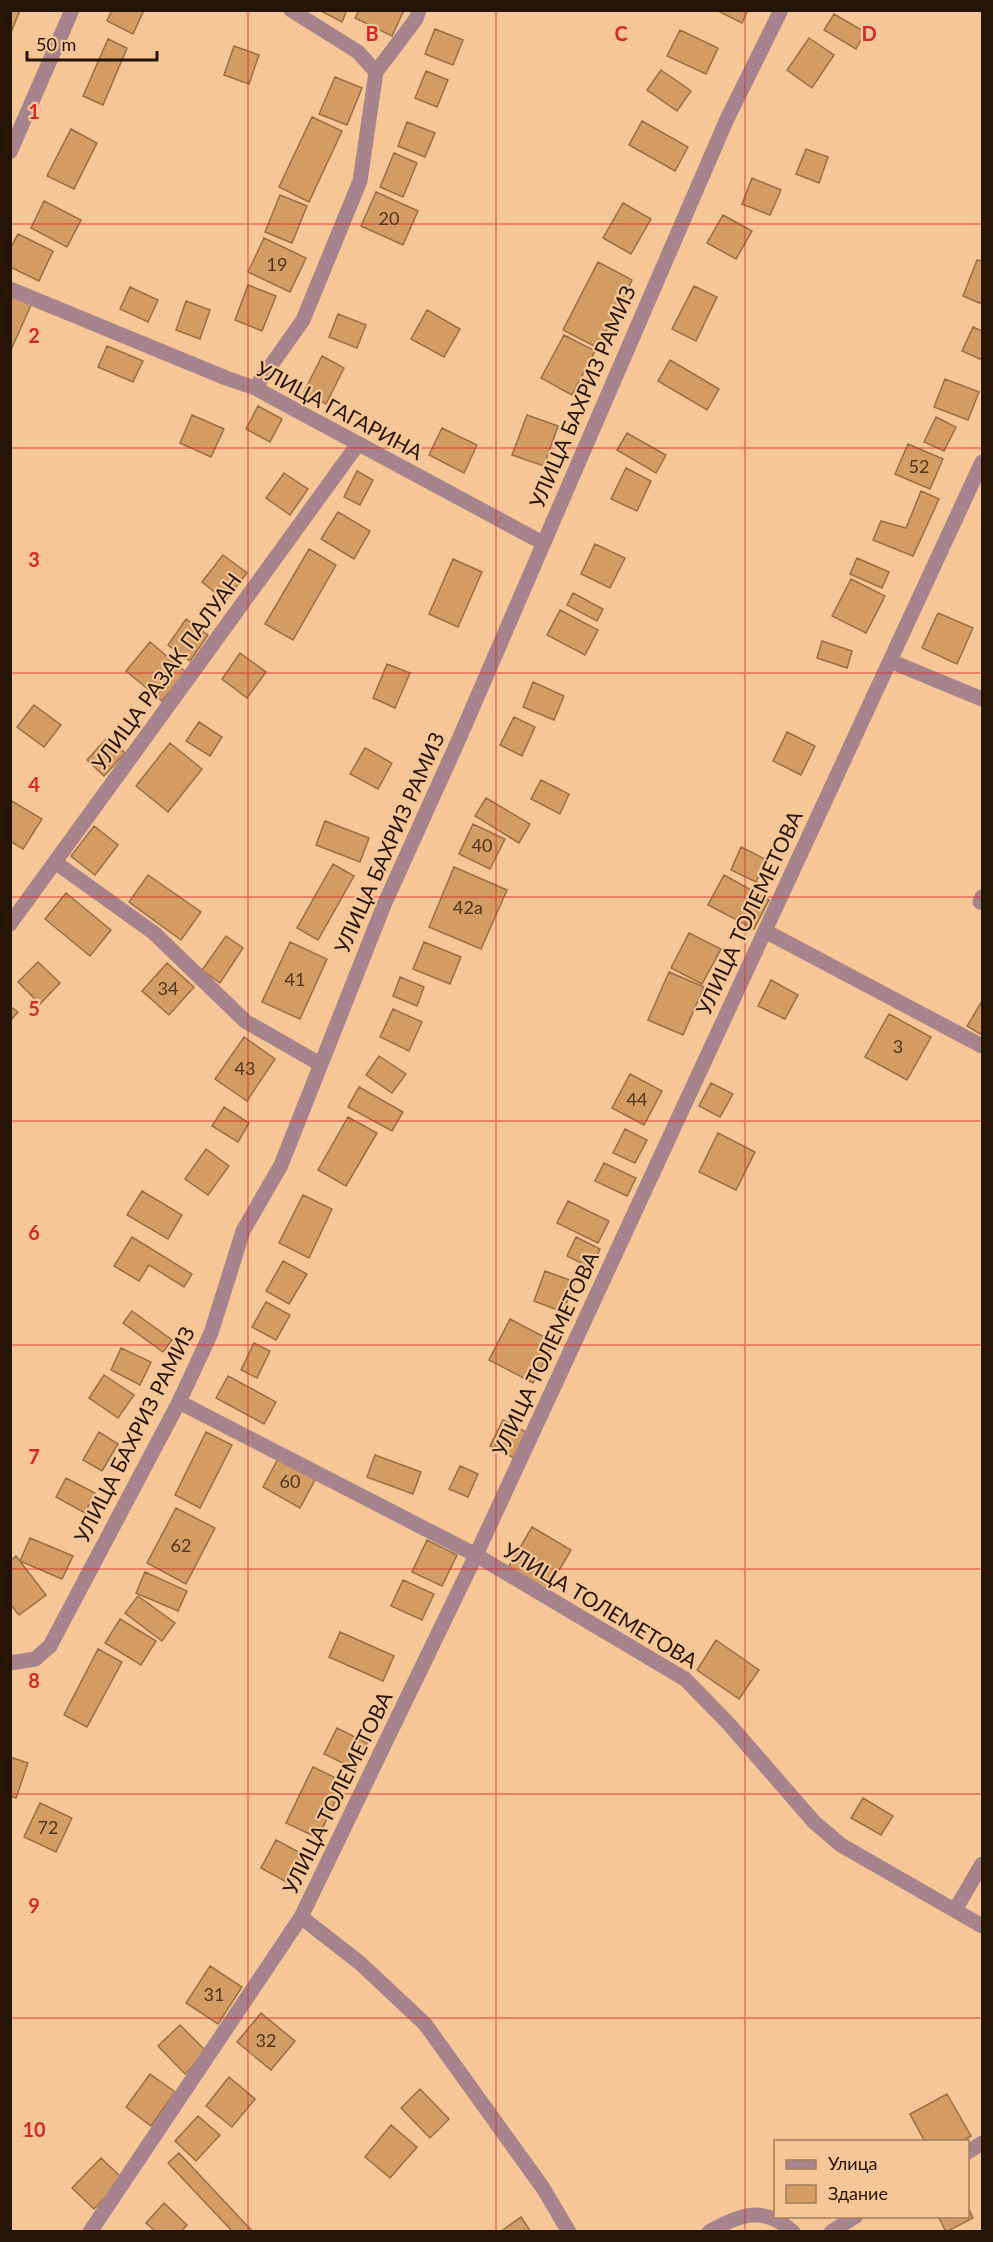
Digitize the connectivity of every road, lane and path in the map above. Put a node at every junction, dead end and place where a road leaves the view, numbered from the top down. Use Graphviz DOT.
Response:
graph roads {
  1 [pos="72,10"];
  2 [pos="291,10"];
  3 [pos="419,10"];
  4 [pos="781,10"];
  5 [pos="376,72"];
  6 [pos="10,152"];
  7 [pos="10,289"];
  8 [pos="255,388"];
  9 [pos="358,444"];
  10 [pos="982,462"];
  11 [pos="543,543"];
  12 [pos="890,661"];
  13 [pos="982,699"];
  14 [pos="55,862"];
  15 [pos="10,924"];
  16 [pos="765,931"];
  17 [pos="982,1046"];
  18 [pos="320,1064"];
  19 [pos="180,1402"];
  20 [pos="476,1555"];
  21 [pos="10,1663"];
  22 [pos="982,1864"];
  23 [pos="955,1910"];
  24 [pos="301,1917"];
  25 [pos="982,1926"];
  26 [pos="982,2143"];
  27 [pos="969,2151"];
  28 [pos="854,2218"];
  29 [pos="90,2232"];
  30 [pos="569,2232"];
  31 [pos="709,2232"];
  32 [pos="793,2232"];
  33 [pos="831,2232"];
  1 -- 6 [label="street"];
  2 -- 5 [label="street"];
  3 -- 5 [label="street"];
  4 -- 11 [label="street, УЛИЦА БАХРИЗ РАМИЗ"];
  5 -- 8 [label="street"];
  7 -- 8 [label="street, УЛИЦА ГАГАРИНА"];
  8 -- 9 [label="street, УЛИЦА ГАГАРИНА"];
  9 -- 11 [label="street, УЛИЦА ГАГАРИНА"];
  9 -- 14 [label="street, УЛИЦА РАЗАК ПАЛУАН"];
  10 -- 12 [label="street, УЛИЦА ТОЛЕМЕТОВА"];
  11 -- 18 [label="street, УЛИЦА БАХРИЗ РАМИЗ"];
  12 -- 13 [label="street"];
  12 -- 16 [label="street, УЛИЦА ТОЛЕМЕТОВА"];
  14 -- 15 [label="street, УЛИЦА РАЗАК ПАЛУАН"];
  14 -- 18 [label="street"];
  16 -- 17 [label="street"];
  16 -- 20 [label="street, УЛИЦА ТОЛЕМЕТОВА"];
  18 -- 19 [label="street, УЛИЦА БАХРИЗ РАМИЗ"];
  19 -- 20 [label="street, УЛИЦА ТОЛЕМЕТОВА"];
  19 -- 21 [label="street, УЛИЦА БАХРИЗ РАМИЗ"];
  20 -- 23 [label="street, УЛИЦА ТОЛЕМЕТОВА"];
  20 -- 24 [label="street, УЛИЦА ТОЛЕМЕТОВА"];
  22 -- 23 [label="street"];
  23 -- 25 [label="street, УЛИЦА ТОЛЕМЕТОВА"];
  24 -- 29 [label="street, УЛИЦА ТОЛЕМЕТОВА"];
  24 -- 30 [label="street"];
  26 -- 27 [label="street"];
  28 -- 33 [label="street"];
  31 -- 32 [label="street"];
}
